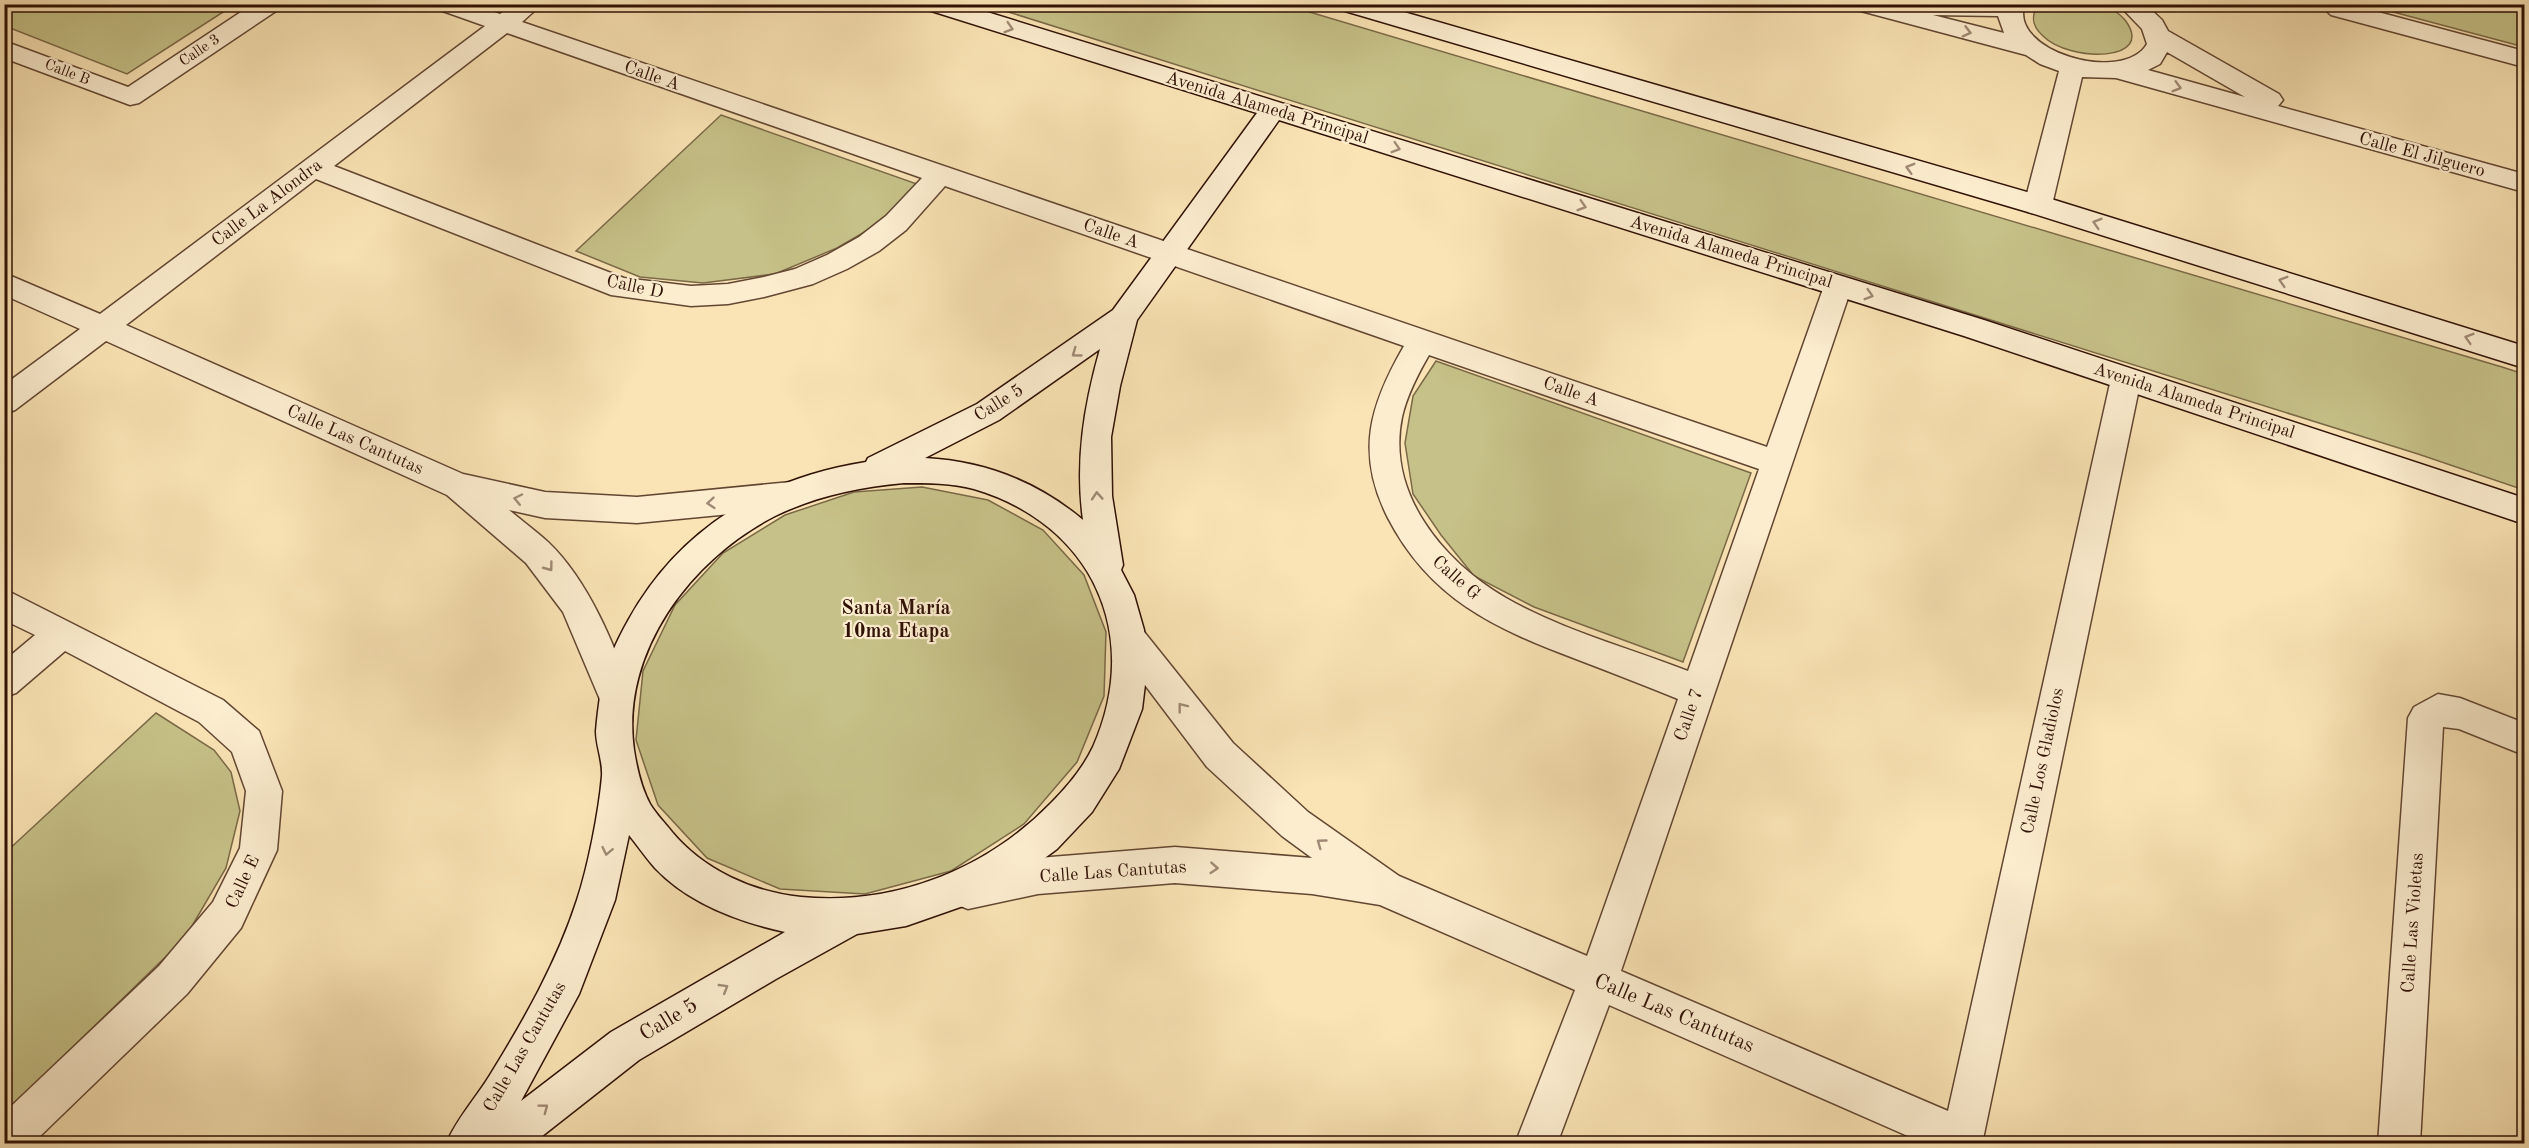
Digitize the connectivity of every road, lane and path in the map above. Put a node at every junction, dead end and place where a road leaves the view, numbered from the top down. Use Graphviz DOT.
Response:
graph roads {
  1 [pos="270,4"];
  2 [pos="446,4"];
  3 [pos="530,4"];
  4 [pos="934,4"];
  5 [pos="1347,4"];
  6 [pos="2130,4"];
  7 [pos="2331,4"];
  8 [pos="1868,5"];
  9 [pos="2012,7"];
  10 [pos="504,25"];
  11 [pos="2159,37"];
  12 [pos="2031,48"];
  13 [pos="4,49"];
  14 [pos="2524,58"];
  15 [pos="2072,68"];
  16 [pos="2121,71"];
  17 [pos="130,98"];
  18 [pos="1273,110"];
  19 [pos="2319,127"];
  20 [pos="313,168"];
  21 [pos="940,175"];
  22 [pos="2524,183"];
  23 [pos="2038,205"];
  24 [pos="1169,254"];
  25 [pos="4,283"];
  26 [pos="1838,285"];
  27 [pos="1123,318"];
  28 [pos="103,327"];
  29 [pos="1422,341"];
  30 [pos="2524,357"];
  31 [pos="2126,379"];
  32 [pos="4,402"];
  33 [pos="1777,463"];
  34 [pos="866,473"];
  35 [pos="458,486"];
  36 [pos="790,495"];
  37 [pos="2524,512"];
  38 [pos="1109,574"];
  39 [pos="4,603"];
  40 [pos="62,633"];
  41 [pos="1129,638"];
  42 [pos="4,682"];
  43 [pos="1698,690"];
  44 [pos="616,698"];
  45 [pos="2524,739"];
  46 [pos="619,773"];
  47 [pos="1386,889"];
  48 [pos="948,896"];
  49 [pos="853,916"];
  50 [pos="1598,981"];
  51 [pos="1961,1141"];
  52 [pos="4,1142"];
  53 [pos="467,1143"];
  54 [pos="498,1143"];
  55 [pos="1536,1143"];
  56 [pos="2399,1143"];
  1 -- 17 [label="street, Calle 3"];
  2 -- 10 [label="street, Calle A"];
  3 -- 10 [label="street, Calle La Alondra"];
  4 -- 18 [label="street, Avenida Alameda Principal, one-way"];
  23 -- 5 [label="street, one-way"];
  6 -- 11 [label="street"];
  7 -- 14 [label="street"];
  8 -- 9 [label="street"];
  8 -- 12 [label="street, one-way"];
  9 -- 12 [label="street"];
  10 -- 20 [label="street, Calle La Alondra"];
  10 -- 21 [label="street, Calle A"];
  11 -- 16 [label="street"];
  11 -- 19 [label="street, Calle El Jilguero"];
  12 -- 15 [label="street"];
  13 -- 17 [label="street, Calle B"];
  15 -- 16 [label="street"];
  15 -- 23 [label="street"];
  16 -- 19 [label="street, Calle El Jilguero, one-way"];
  18 -- 24 [label="street, Calle 5"];
  18 -- 26 [label="street, Avenida Alameda Principal, one-way"];
  19 -- 22 [label="street, Calle El Jilguero"];
  20 -- 21 [label="street, Calle D"];
  20 -- 28 [label="street, Calle La Alondra"];
  21 -- 24 [label="street, Calle A"];
  30 -- 23 [label="street, one-way"];
  24 -- 27 [label="street, Calle 5"];
  24 -- 29 [label="street, Calle A"];
  25 -- 28 [label="street, Calle Las Cantutas"];
  26 -- 31 [label="street, Avenida Alameda Principal, one-way"];
  26 -- 33 [label="street, Calle 7"];
  27 -- 34 [label="street, Calle 5, one-way"];
  38 -- 27 [label="street, Calle 5, one-way"];
  28 -- 32 [label="street, Calle La Alondra"];
  28 -- 35 [label="street, Calle Las Cantutas"];
  29 -- 33 [label="street, Calle A"];
  29 -- 43 [label="street, Calle G"];
  31 -- 37 [label="street, Avenida Alameda Principal"];
  31 -- 51 [label="street, Calle Los Gladiolos"];
  33 -- 43 [label="street, Calle 7"];
  34 -- 36 [label="street"];
  34 -- 38 [label="street"];
  36 -- 35 [label="street, one-way"];
  35 -- 44 [label="street, Calle Las Cantutas, one-way"];
  36 -- 44 [label="street"];
  38 -- 41 [label="street"];
  39 -- 40 [label="street, Calle E"];
  40 -- 42 [label="street"];
  40 -- 52 [label="street, Calle E"];
  47 -- 41 [label="street, Calle Las Cantutas, one-way"];
  41 -- 48 [label="street"];
  43 -- 50 [label="street, Calle 7"];
  44 -- 46 [label="street"];
  45 -- 56 [label="street, Calle Las Violetas"];
  46 -- 49 [label="street"];
  46 -- 53 [label="street, Calle Las Cantutas, one-way"];
  48 -- 47 [label="street, Calle Las Cantutas, one-way"];
  47 -- 50 [label="street, Calle Las Cantutas"];
  48 -- 49 [label="street"];
  54 -- 49 [label="street, Calle 5, one-way"];
  50 -- 51 [label="street, Calle Las Cantutas"];
  50 -- 55 [label="street, Calle 7"];
}
